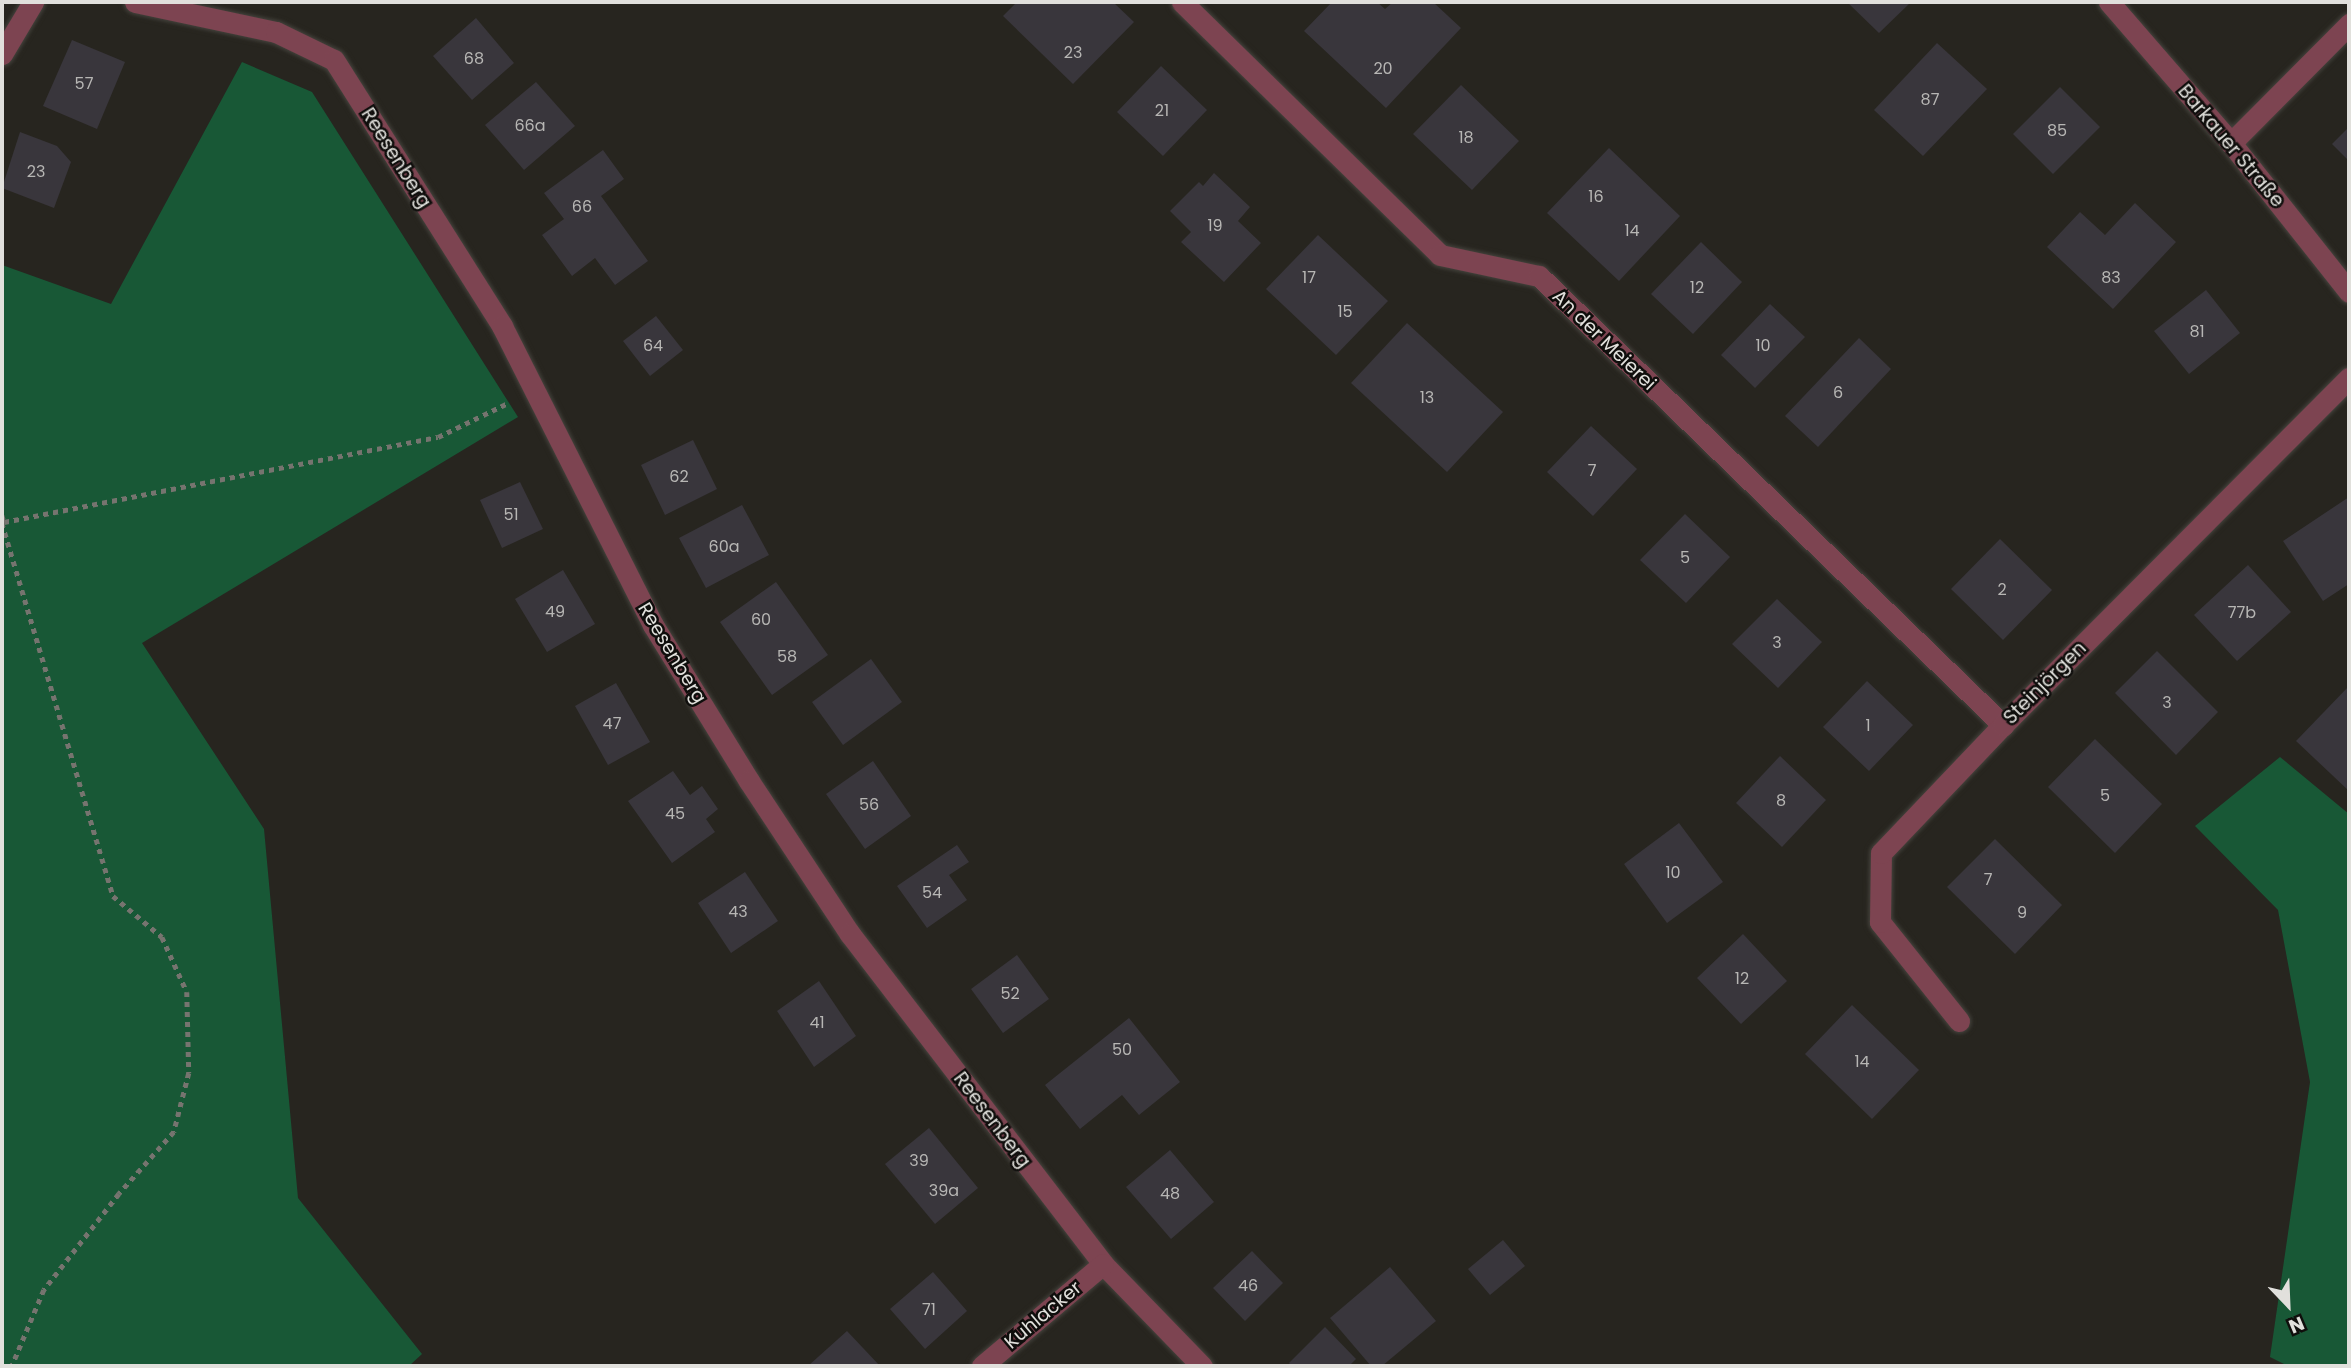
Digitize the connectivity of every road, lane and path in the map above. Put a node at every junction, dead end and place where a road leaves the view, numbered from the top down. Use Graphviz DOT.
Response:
graph roads {
  1 [pos="33,2"];
  2 [pos="135,2"];
  3 [pos="1182,2"];
  4 [pos="2109,2"];
  5 [pos="2349,24"];
  6 [pos="2,54"];
  7 [pos="2231,143"];
  8 [pos="2349,292"];
  9 [pos="2349,378"];
  10 [pos="535,390"];
  11 [pos="2,515"];
  12 [pos="3,522"];
  13 [pos="2003,725"];
  14 [pos="1959,1021"];
  15 [pos="1103,1264"];
  16 [pos="12,1366"];
  17 [pos="982,1366"];
  18 [pos="1202,1366"];
  1 -- 6 [label="street"];
  2 -- 10 [label="street, Reesenberg"];
  3 -- 13 [label="street, An der Meierei"];
  4 -- 7 [label="street, Barkauer Straße"];
  5 -- 7 [label="street"];
  7 -- 8 [label="street, Barkauer Straße"];
  9 -- 13 [label="street, Steinjörgen"];
  10 -- 12 [label="path"];
  10 -- 15 [label="street, Reesenberg"];
  11 -- 12 [label="path"];
  12 -- 16 [label="path"];
  13 -- 14 [label="street, Steinjörgen"];
  15 -- 17 [label="street, Kuhlacker"];
  15 -- 18 [label="street, Reesenberg"];
}
